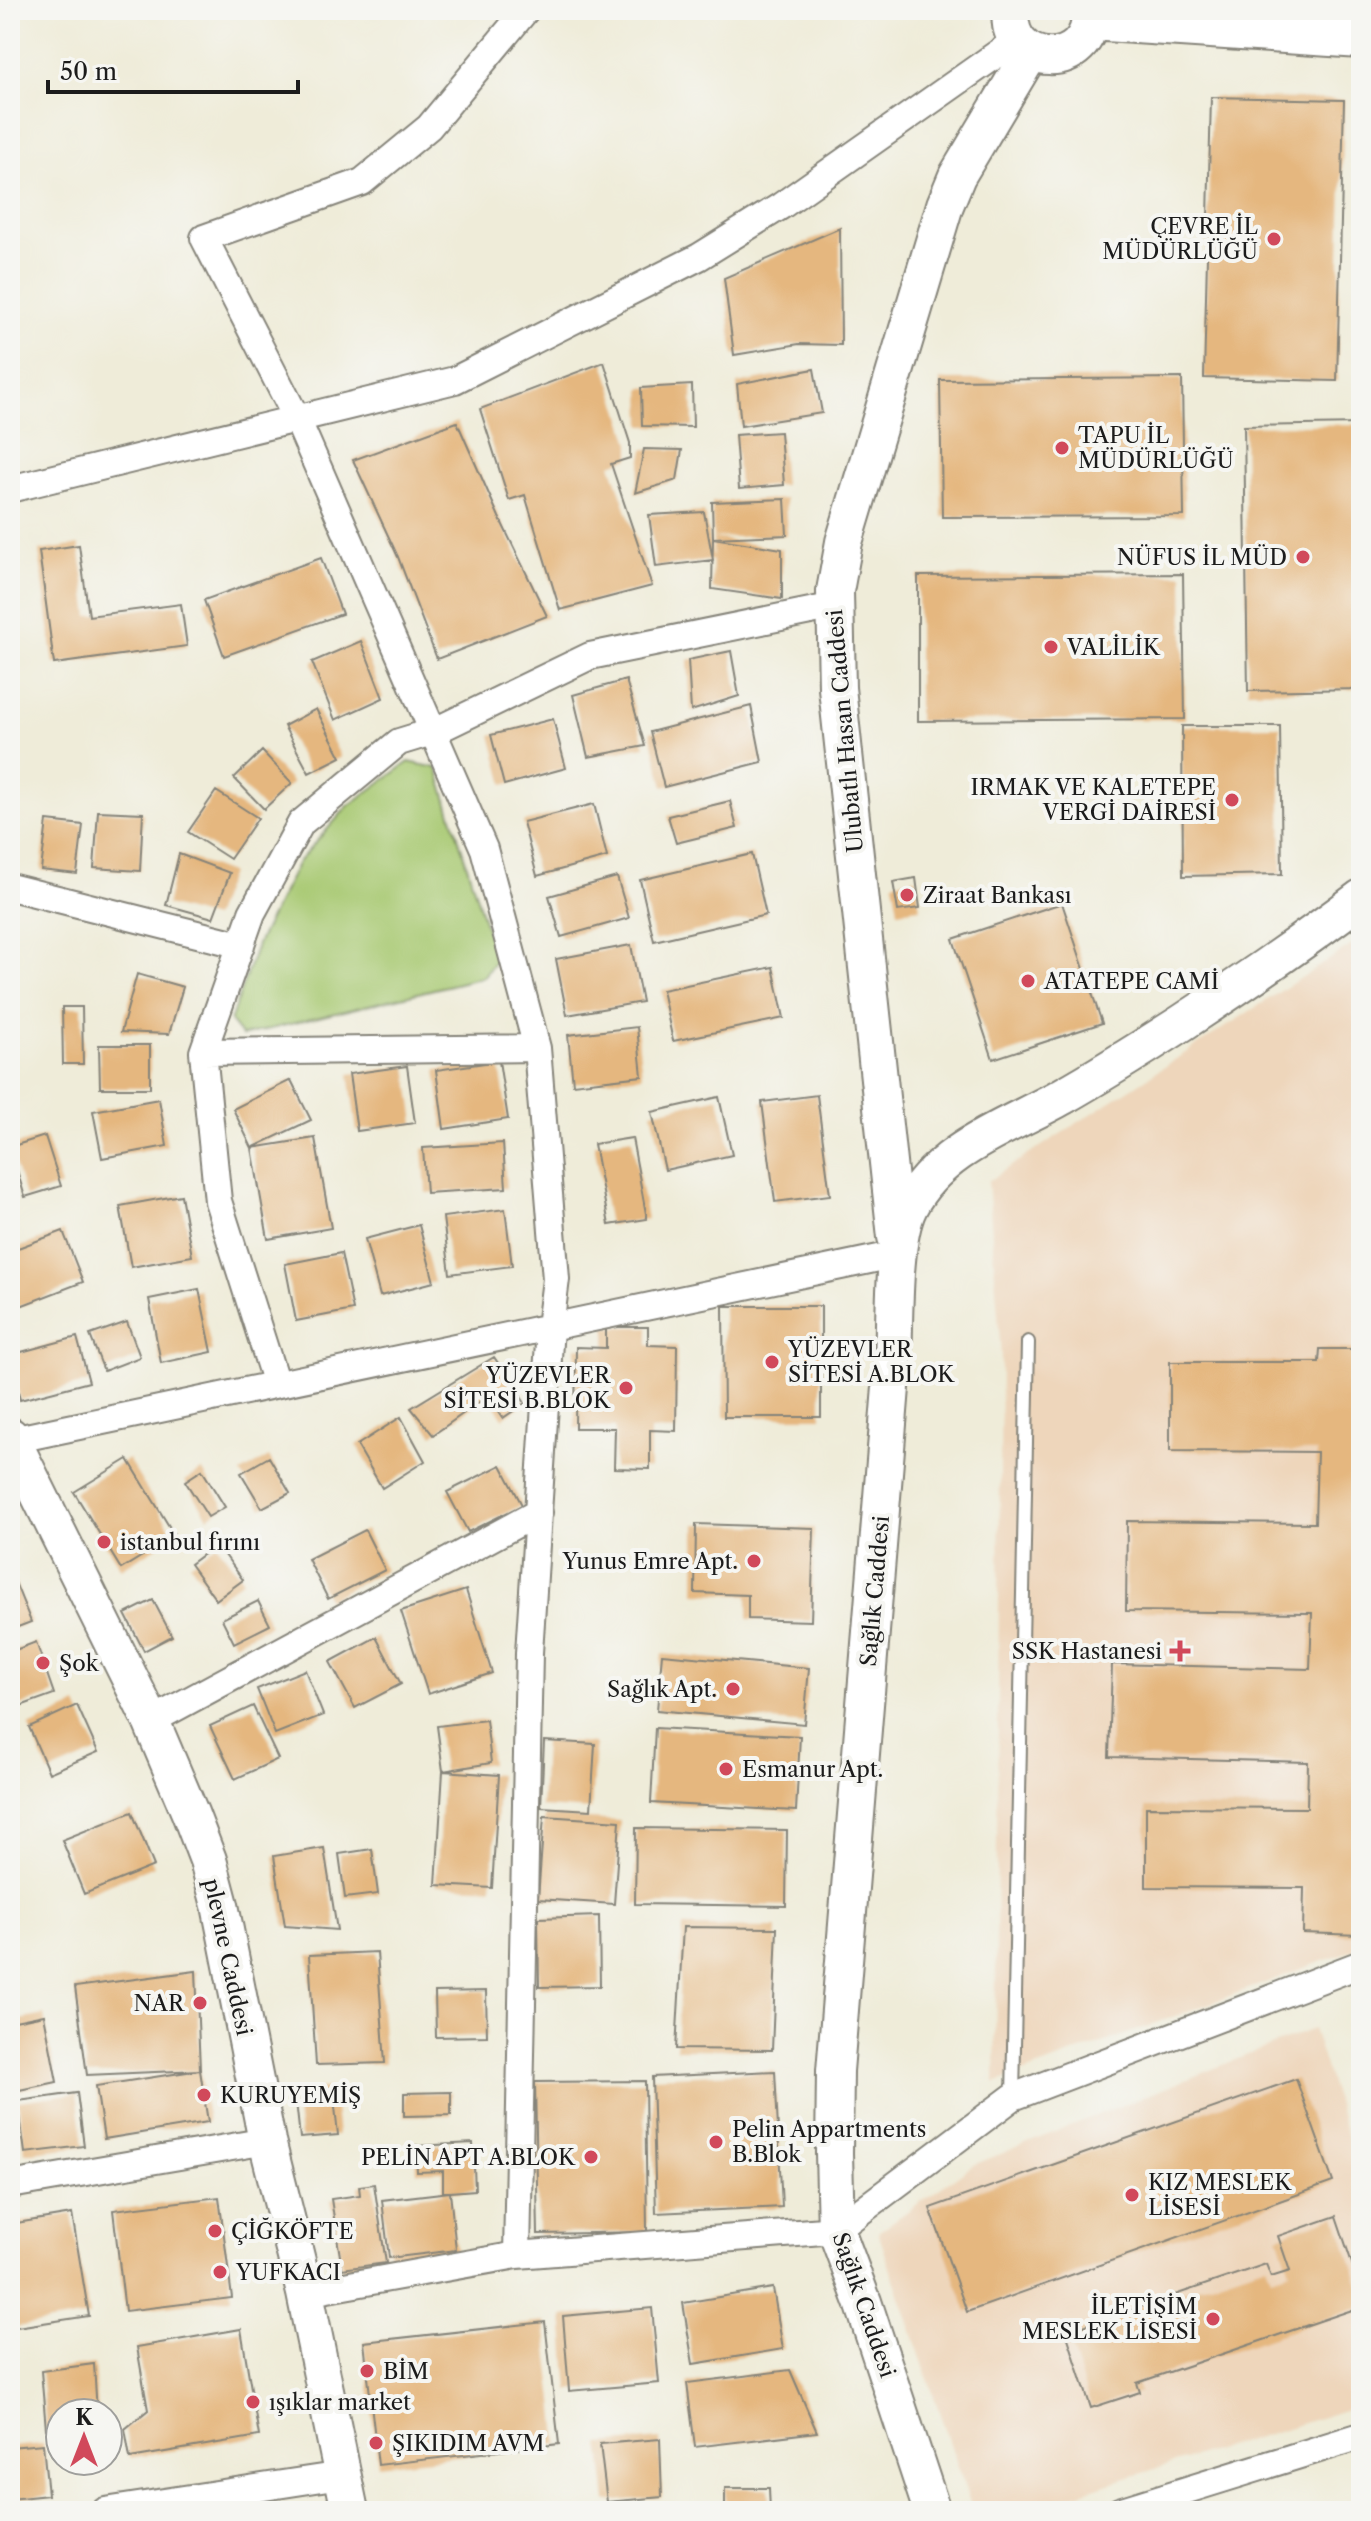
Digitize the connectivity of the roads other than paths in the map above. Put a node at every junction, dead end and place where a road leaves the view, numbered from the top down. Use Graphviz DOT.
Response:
graph roads {
  1 [pos="526,10"];
  2 [pos="1090,16"];
  3 [pos="1359,30"];
  4 [pos="1020,34"];
  5 [pos="297,419"];
  6 [pos="10,489"];
  7 [pos="835,606"];
  8 [pos="435,731"];
  9 [pos="10,887"];
  10 [pos="1361,898"];
  11 [pos="241,945"];
  12 [pos="537,1048"];
  13 [pos="203,1052"];
  14 [pos="898,1254"];
  15 [pos="550,1327"];
  16 [pos="1028,1342"];
  17 [pos="276,1384"];
  18 [pos="11,1438"];
  19 [pos="539,1512"];
  20 [pos="151,1721"];
  21 [pos="1361,1964"];
  22 [pos="1013,2097"];
  23 [pos="267,2141"];
  24 [pos="10,2185"];
  25 [pos="836,2230"];
  26 [pos="517,2255"];
  27 [pos="305,2293"];
  28 [pos="1361,2436"];
  29 [pos="342,2475"];
  30 [pos="105,2511"];
  31 [pos="350,2511"];
  32 [pos="932,2511"];
  33 [pos="1119,2511"];
  1 -- 5 [label="street"];
  2 -- 3 [label="street"];
  2 -- 4 [label="street"];
  4 -- 5 [label="street"];
  4 -- 7 [label="street, Ulubatlı Hasan Caddesi"];
  5 -- 6 [label="street"];
  5 -- 8 [label="street"];
  7 -- 8 [label="street"];
  7 -- 14 [label="street, Ulubatlı Hasan Caddesi"];
  8 -- 11 [label="street"];
  8 -- 12 [label="street"];
  9 -- 11 [label="street"];
  10 -- 14 [label="street, Sağlık Caddesi"];
  11 -- 13 [label="street"];
  12 -- 13 [label="street"];
  12 -- 15 [label="street"];
  13 -- 17 [label="street"];
  14 -- 15 [label="street"];
  14 -- 25 [label="street, Sağlık Caddesi"];
  15 -- 17 [label="street"];
  15 -- 19 [label="street"];
  16 -- 22 [label="lane"];
  17 -- 18 [label="street"];
  18 -- 20 [label="street, plevne Caddesi"];
  19 -- 20 [label="street"];
  19 -- 26 [label="street"];
  20 -- 23 [label="street, plevne Caddesi"];
  21 -- 22 [label="street"];
  22 -- 25 [label="street"];
  23 -- 24 [label="street"];
  23 -- 27 [label="street, plevne Caddesi"];
  25 -- 26 [label="street"];
  25 -- 32 [label="street, Sağlık Caddesi"];
  26 -- 27 [label="street"];
  27 -- 29 [label="street, plevne Caddesi"];
  28 -- 33 [label="street"];
  29 -- 30 [label="street"];
  29 -- 31 [label="street, plevne Caddesi"];
}
